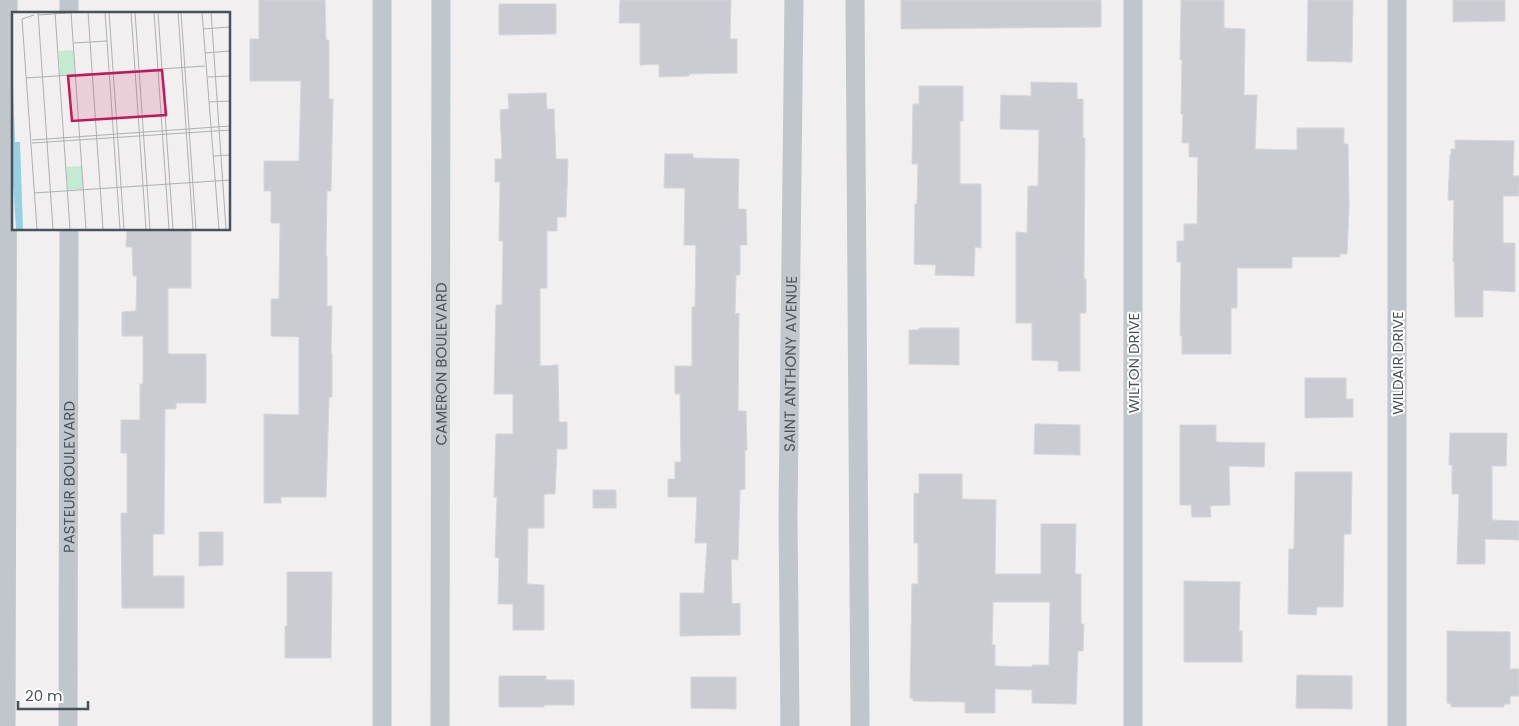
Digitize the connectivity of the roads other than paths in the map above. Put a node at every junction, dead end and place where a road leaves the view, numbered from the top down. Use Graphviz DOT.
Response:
graph roads {
  1 [pos="8,0"];
  2 [pos="382,0"];
  3 [pos="441,0"];
  4 [pos="794,0"];
  5 [pos="855,0"];
  6 [pos="1133,0"];
  7 [pos="1397,0"];
  8 [pos="69,230"];
  9 [pos="6,726"];
  10 [pos="68,726"];
  11 [pos="382,726"];
  12 [pos="440,726"];
  13 [pos="790,726"];
  14 [pos="860,726"];
  15 [pos="1133,726"];
  16 [pos="1397,726"];
  1 -- 9 [label="street"];
  2 -- 11 [label="street"];
  3 -- 12 [label="street, CAMERON BOULEVARD"];
  4 -- 13 [label="street, SAINT ANTHONY AVENUE"];
  5 -- 14 [label="street"];
  6 -- 15 [label="street, WILTON DRIVE"];
  7 -- 16 [label="street, WILDAIR DRIVE"];
  8 -- 10 [label="street, PASTEUR BOULEVARD"];
}
